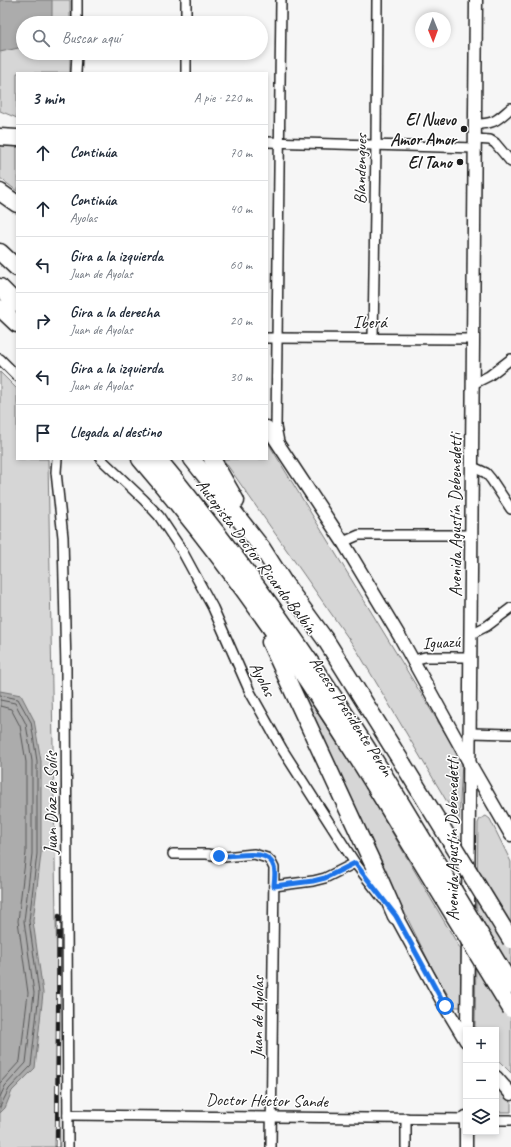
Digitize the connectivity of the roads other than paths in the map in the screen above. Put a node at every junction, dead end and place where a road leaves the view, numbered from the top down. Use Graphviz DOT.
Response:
graph roads {
  1 [pos="77,0"];
  2 [pos="186,0"];
  3 [pos="281,0"];
  4 [pos="377,0"];
  5 [pos="476,0"];
  6 [pos="77,16"];
  7 [pos="186,16"];
  8 [pos="77,60"];
  9 [pos="186,60"];
  10 [pos="76,72"];
  11 [pos="186,72"];
  12 [pos="511,108"];
  13 [pos="475,124"];
  14 [pos="0,130"];
  15 [pos="16,137"];
  16 [pos="16,137"];
  17 [pos="0,138"];
  18 [pos="268,142"];
  19 [pos="280,142"];
  20 [pos="475,144"];
  21 [pos="376,145"];
  22 [pos="511,162"];
  23 [pos="0,192"];
  24 [pos="16,203"];
  25 [pos="0,252"];
  26 [pos="16,267"];
  27 [pos="0,287"];
  28 [pos="16,303"];
  29 [pos="0,308"];
  30 [pos="16,323"];
  31 [pos="268,338"];
  32 [pos="278,338"];
  33 [pos="373,338"];
  34 [pos="473,339"];
  35 [pos="0,359"];
  36 [pos="511,359"];
  37 [pos="16,375"];
  38 [pos="473,384"];
  39 [pos="268,428"];
  40 [pos="279,445"];
  41 [pos="57,460"];
  42 [pos="102,460"];
  43 [pos="141,460"];
  44 [pos="159,460"];
  45 [pos="193,460"];
  46 [pos="213,460"];
  47 [pos="473,467"];
  48 [pos="511,509"];
  49 [pos="472,535"];
  50 [pos="343,542"];
  51 [pos="262,548"];
  52 [pos="228,569"];
  53 [pos="511,608"];
  54 [pos="471,634"];
  55 [pos="471,657"];
  56 [pos="414,660"];
  57 [pos="470,733"];
  58 [pos="511,734"];
  59 [pos="470,764"];
  60 [pos="378,779"];
  61 [pos="511,835"];
  62 [pos="173,854"];
  63 [pos="355,863"];
  64 [pos="274,886"];
  65 [pos="396,916"];
  66 [pos="511,940"];
  67 [pos="511,985"];
  68 [pos="511,1008"];
  69 [pos="467,1027"];
  70 [pos="463,1036"];
  71 [pos="499,1081"];
  72 [pos="511,1094"];
  73 [pos="68,1115"];
  74 [pos="272,1116"];
  75 [pos="406,1118"];
  76 [pos="463,1118"];
  77 [pos="499,1120"];
  78 [pos="511,1120"];
  79 [pos="466,1135"];
  80 [pos="68,1147"];
  81 [pos="271,1147"];
  82 [pos="406,1147"];
  83 [pos="466,1147"];
  1 -- 6 [label="street"];
  2 -- 7 [label="street"];
  3 -- 19 [label="street"];
  4 -- 21 [label="street, Blandengues"];
  5 -- 13 [label="main road, Avenida Agustín Debenedetti"];
  8 -- 10 [label="street"];
  9 -- 11 [label="street"];
  12 -- 13 [label="street"];
  13 -- 20 [label="main road, Avenida Agustín Debenedetti"];
  14 -- 15 [label="street"];
  16 -- 17 [label="highway"];
  18 -- 19 [label="street"];
  19 -- 21 [label="street"];
  19 -- 32 [label="street"];
  20 -- 21 [label="street"];
  20 -- 22 [label="street"];
  20 -- 34 [label="main road, Avenida Agustín Debenedetti"];
  21 -- 33 [label="street, Blandengues"];
  23 -- 24 [label="highway"];
  25 -- 26 [label="highway"];
  27 -- 28 [label="highway"];
  29 -- 30 [label="highway"];
  31 -- 32 [label="street, Iberá"];
  32 -- 33 [label="street, Iberá"];
  32 -- 40 [label="street"];
  33 -- 34 [label="street, Iberá"];
  34 -- 38 [label="main road, Avenida Agustín Debenedetti"];
  35 -- 37 [label="street"];
  36 -- 38 [label="street"];
  38 -- 47 [label="main road, Avenida Agustín Debenedetti"];
  39 -- 40 [label="main road"];
  40 -- 50 [label="main road"];
  41 -- 73 [label="street, Juan Díaz de Solís"];
  42 -- 63 [label="street, Ayolas"];
  43 -- 52 [label="highway, Acceso Presidente Perón"];
  44 -- 60 [label="highway, Autopista Doctor Ricardo Balbín"];
  45 -- 51 [label="highway, Autopista Doctor Ricardo Balbín"];
  46 -- 51 [label="highway"];
  47 -- 48 [label="street"];
  47 -- 49 [label="main road, Avenida Agustín Debenedetti"];
  49 -- 50 [label="street"];
  49 -- 54 [label="main road, Avenida Agustín Debenedetti"];
  50 -- 56 [label="main road"];
  51 -- 66 [label="highway, Autopista Doctor Ricardo Balbín, bridge"];
  52 -- 60 [label="highway, Acceso Presidente Perón"];
  52 -- 65 [label="highway"];
  53 -- 54 [label="street, Iguazú"];
  54 -- 55 [label="main road, Avenida Agustín Debenedetti"];
  55 -- 56 [label="street, Iguazú"];
  55 -- 57 [label="main road, Avenida Agustín Debenedetti"];
  56 -- 59 [label="main road"];
  57 -- 58 [label="street"];
  57 -- 59 [label="main road, Avenida Agustín Debenedetti"];
  59 -- 61 [label="main road"];
  59 -- 69 [label="main road, Avenida Agustín Debenedetti"];
  60 -- 67 [label="highway, Autopista Doctor Ricardo Balbín, bridge"];
  60 -- 68 [label="highway, Acceso Presidente Perón, bridge"];
  62 -- 64 [label="street, Juan de Ayolas"];
  63 -- 64 [label="street"];
  63 -- 65 [label="street, Ayolas"];
  64 -- 74 [label="street, Juan de Ayolas"];
  65 -- 70 [label="main road"];
  71 -- 72 [label="main road"];
  73 -- 74 [label="street, Doctor Héctor Sande"];
  73 -- 80 [label="street, Juan Díaz de Solís"];
  74 -- 75 [label="street, Doctor Héctor Sande"];
  74 -- 81 [label="street, Juan de Ayolas"];
  75 -- 76 [label="street, Doctor Héctor Sande"];
  75 -- 82 [label="street"];
  77 -- 78 [label="street"];
  79 -- 83 [label="main road"];
}
